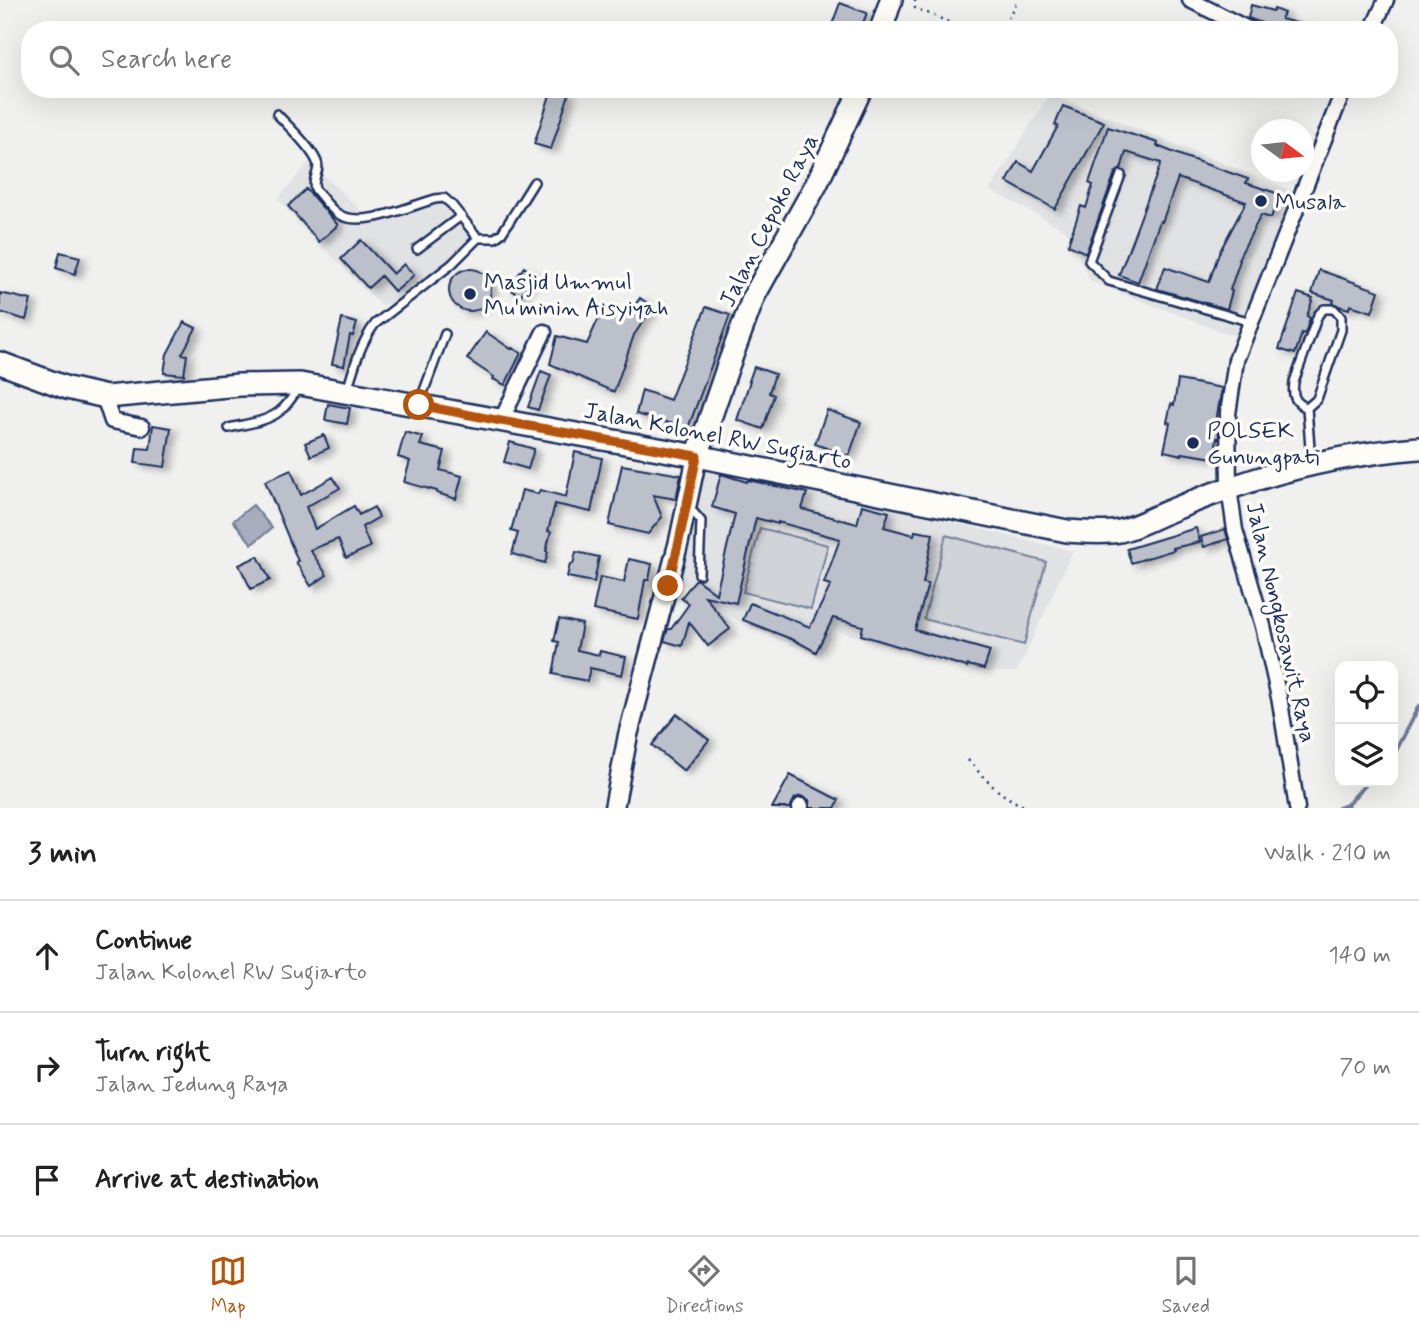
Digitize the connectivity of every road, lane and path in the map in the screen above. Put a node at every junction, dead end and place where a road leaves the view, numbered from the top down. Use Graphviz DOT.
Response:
graph roads {
  1 [pos="891,0"];
  2 [pos="915,0"];
  3 [pos="1018,0"];
  4 [pos="1190,0"];
  5 [pos="1386,0"];
  6 [pos="884,21"];
  7 [pos="946,21"];
  8 [pos="1007,21"];
  9 [pos="1232,21"];
  10 [pos="1376,21"];
  11 [pos="857,98"];
  12 [pos="1340,98"];
  13 [pos="277,114"];
  14 [pos="1121,175"];
  15 [pos="534,182"];
  16 [pos="461,216"];
  17 [pos="478,238"];
  18 [pos="417,249"];
  19 [pos="1251,322"];
  20 [pos="544,331"];
  21 [pos="445,334"];
  22 [pos="0,363"];
  23 [pos="300,384"];
  24 [pos="346,391"];
  25 [pos="106,397"];
  26 [pos="419,405"];
  27 [pos="1307,408"];
  28 [pos="501,421"];
  29 [pos="142,427"];
  30 [pos="229,428"];
  31 [pos="1419,448"];
  32 [pos="697,456"];
  33 [pos="1311,465"];
  34 [pos="1229,488"];
  35 [pos="685,509"];
  36 [pos="699,574"];
  37 [pos="968,760"];
  38 [pos="614,808"];
  39 [pos="1029,808"];
  40 [pos="1297,808"];
  1 -- 6 [label="main road"];
  2 -- 7 [label="path"];
  3 -- 8 [label="path"];
  4 -- 9 [label="street"];
  5 -- 10 [label="street"];
  11 -- 32 [label="main road, Jalan Cepoko Raya"];
  12 -- 19 [label="street, Jalan Nongkosawit Raya"];
  13 -- 16 [label="lane"];
  14 -- 19 [label="lane"];
  15 -- 17 [label="lane"];
  16 -- 17 [label="lane"];
  16 -- 18 [label="lane"];
  17 -- 24 [label="lane"];
  19 -- 34 [label="street, Jalan Nongkosawit Raya"];
  20 -- 28 [label="street"];
  21 -- 26 [label="lane"];
  22 -- 25 [label="main road, Jalan Kolonel RW Sugiarto"];
  23 -- 24 [label="main road, Jalan Kolonel RW Sugiarto"];
  23 -- 25 [label="main road, Jalan Kolonel RW Sugiarto"];
  23 -- 30 [label="lane"];
  24 -- 26 [label="main road, Jalan Kolonel RW Sugiarto"];
  25 -- 29 [label="street"];
  26 -- 28 [label="main road, Jalan Kolonel RW Sugiarto"];
  27 -- 27 [label="lane"];
  27 -- 33 [label="lane"];
  28 -- 32 [label="main road, Jalan Kolonel RW Sugiarto"];
  31 -- 33 [label="main road, Jalan Kolonel RW Sugiarto"];
  32 -- 34 [label="main road, Jalan Kolonel RW Sugiarto"];
  32 -- 35 [label="street"];
  33 -- 34 [label="main road, Jalan Kolonel RW Sugiarto"];
  34 -- 40 [label="street, Jalan Nongkosawit Raya"];
  35 -- 36 [label="lane"];
  35 -- 38 [label="street"];
  37 -- 39 [label="path"];
}
